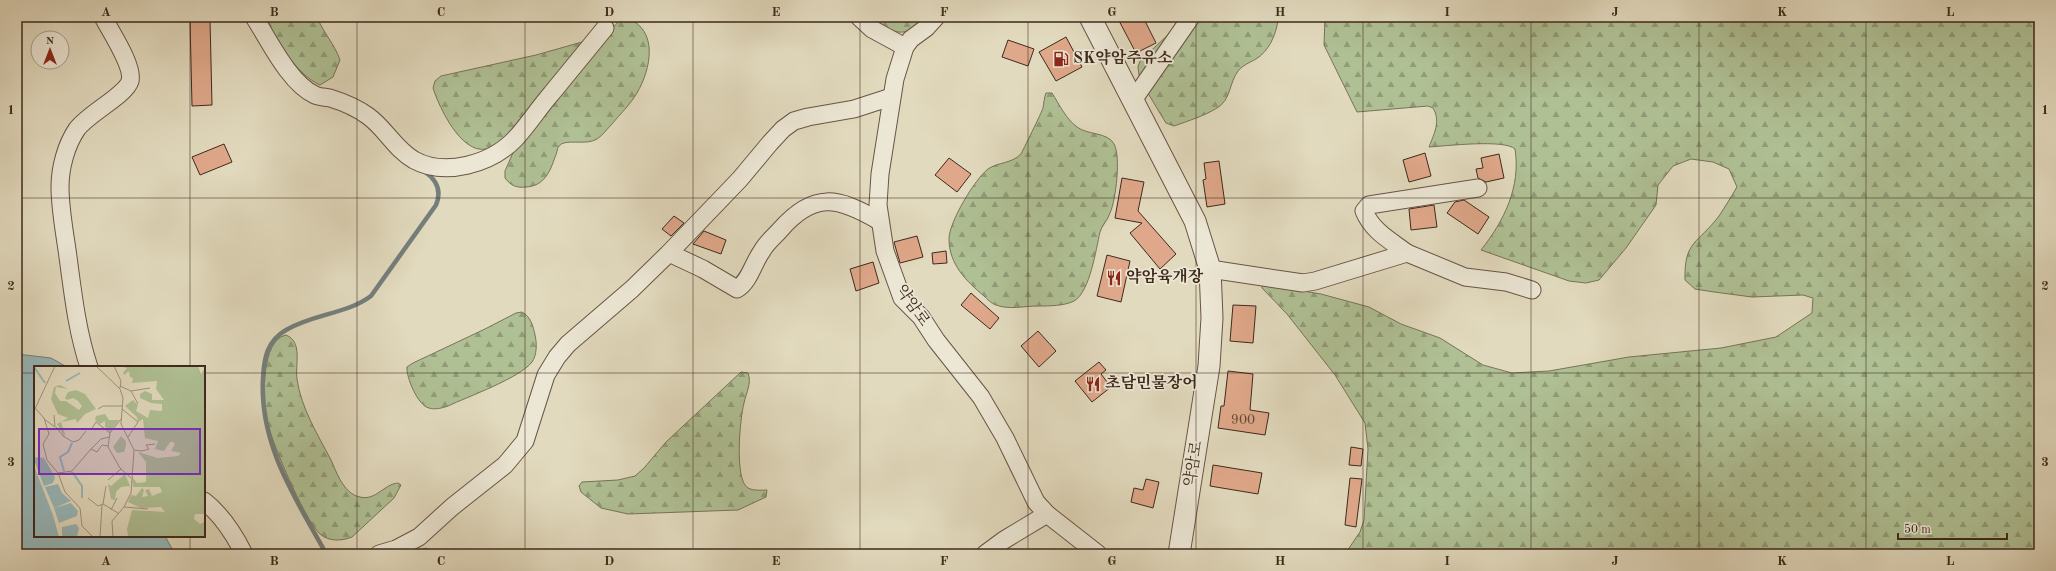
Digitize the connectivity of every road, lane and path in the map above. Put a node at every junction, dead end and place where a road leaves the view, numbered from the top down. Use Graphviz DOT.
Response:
graph roads {
  1 [pos="103,17"];
  2 [pos="254,17"];
  3 [pos="859,17"];
  4 [pos="936,17"];
  5 [pos="1090,17"];
  6 [pos="1191,17"];
  7 [pos="605,28"];
  8 [pos="905,47"];
  9 [pos="891,97"];
  10 [pos="1134,99"];
  11 [pos="1478,188"];
  12 [pos="879,221"];
  13 [pos="669,253"];
  14 [pos="1407,253"];
  15 [pos="1210,269"];
  16 [pos="1532,290"];
  17 [pos="88,366"];
  18 [pos="205,502"];
  19 [pos="1047,514"];
  20 [pos="247,554"];
  21 [pos="379,554"];
  22 [pos="985,554"];
  23 [pos="1098,554"];
  24 [pos="1179,554"];
  1 -- 17 [label="street"];
  2 -- 7 [label="street"];
  3 -- 8 [label="street"];
  4 -- 8 [label="street, 약암로"];
  5 -- 10 [label="street, 약암로"];
  6 -- 10 [label="street"];
  8 -- 9 [label="street, 약암로"];
  9 -- 12 [label="street, 약암로"];
  9 -- 13 [label="street"];
  10 -- 15 [label="street, 약암로"];
  11 -- 14 [label="street"];
  12 -- 13 [label="street"];
  12 -- 19 [label="street, 약암로"];
  13 -- 21 [label="street"];
  14 -- 15 [label="street"];
  14 -- 16 [label="street"];
  15 -- 24 [label="street, 약암로"];
  18 -- 20 [label="street"];
  19 -- 22 [label="street"];
  19 -- 23 [label="street, 약암로"];
}
